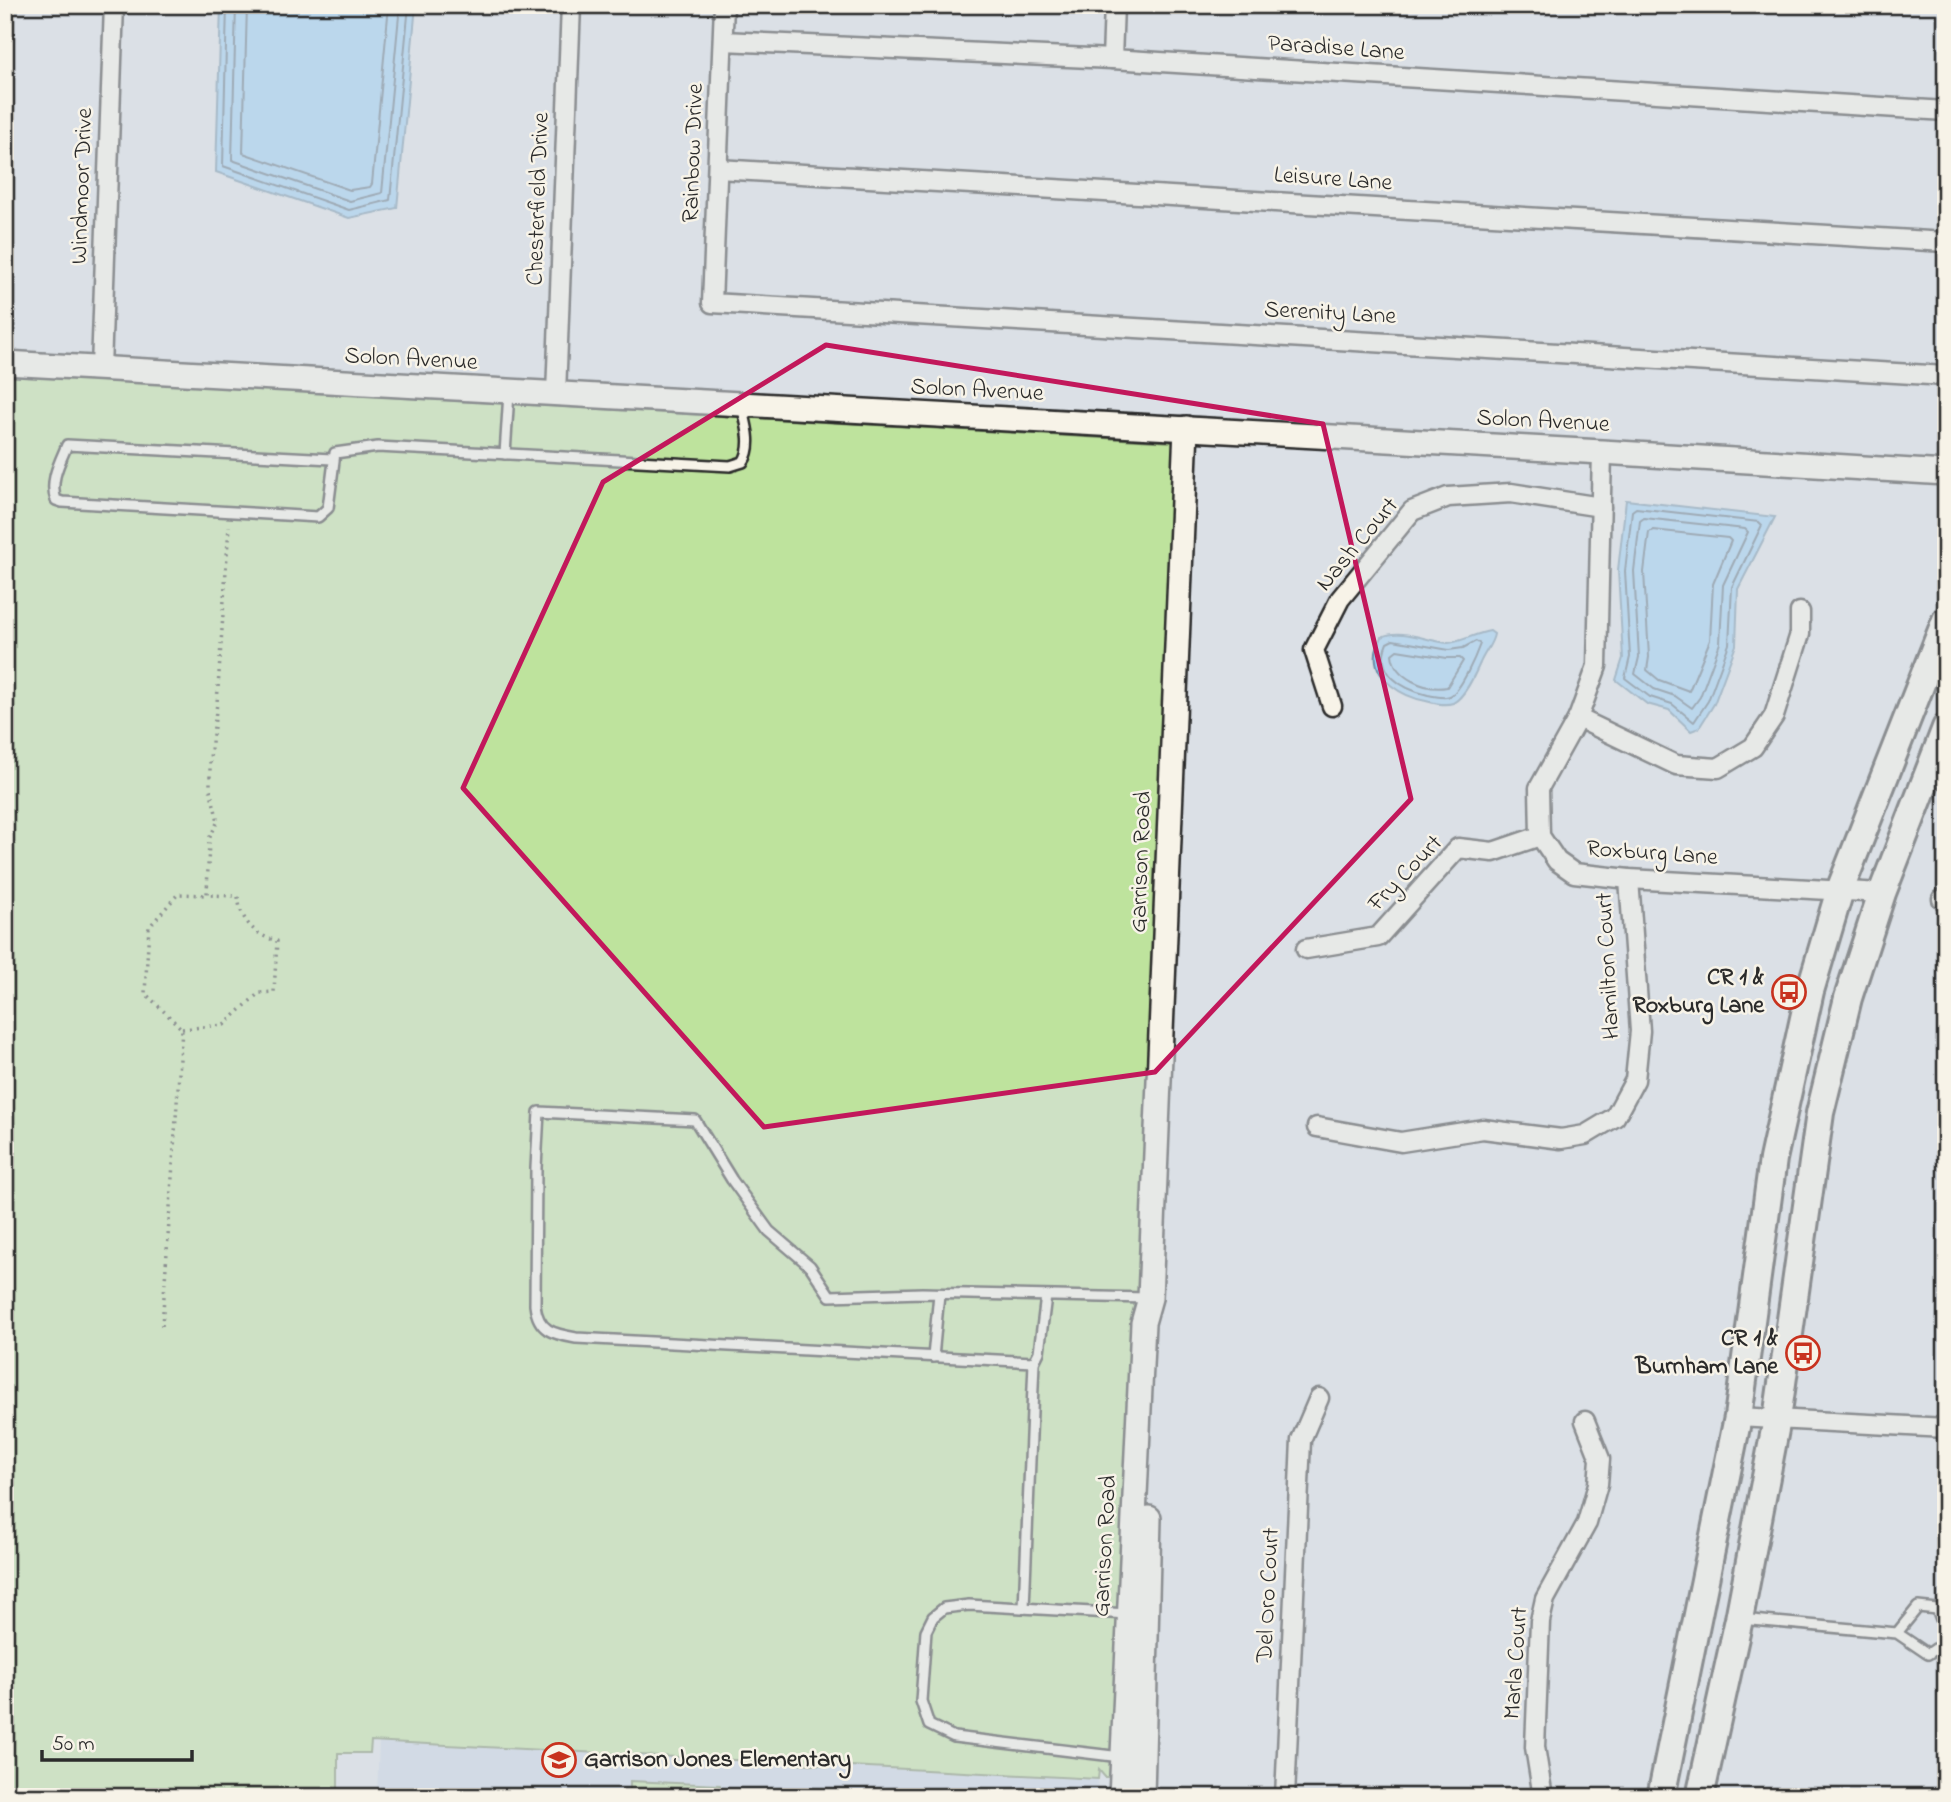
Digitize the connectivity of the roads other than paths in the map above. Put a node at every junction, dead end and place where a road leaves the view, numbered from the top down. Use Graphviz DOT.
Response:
graph roads {
  1 [pos="114,5"];
  2 [pos="571,5"];
  3 [pos="724,5"];
  4 [pos="1114,5"];
  5 [pos="723,41"];
  6 [pos="1112,59"];
  7 [pos="1946,111"];
  8 [pos="718,169"];
  9 [pos="1946,242"];
  10 [pos="712,303"];
  11 [pos="5,363"];
  12 [pos="101,368"];
  13 [pos="1946,376"];
  14 [pos="509,391"];
  15 [pos="556,394"];
  16 [pos="742,404"];
  17 [pos="1186,428"];
  18 [pos="1602,452"];
  19 [pos="505,454"];
  20 [pos="332,459"];
  21 [pos="1946,473"];
  22 [pos="1601,507"];
  23 [pos="1800,612"];
  24 [pos="1946,620"];
  25 [pos="1332,706"];
  26 [pos="1578,718"];
  27 [pos="1946,728"];
  28 [pos="1540,836"];
  29 [pos="1629,879"];
  30 [pos="1840,890"];
  31 [pos="1882,893"];
  32 [pos="1306,949"];
  33 [pos="1317,1127"];
  34 [pos="939,1294"];
  35 [pos="1045,1296"];
  36 [pos="1150,1298"];
  37 [pos="933,1357"];
  38 [pos="1034,1362"];
  39 [pos="1319,1398"];
  40 [pos="1738,1417"];
  41 [pos="1777,1419"];
  42 [pos="1585,1421"];
  43 [pos="1946,1429"];
  44 [pos="1024,1608"];
  45 [pos="1128,1614"];
  46 [pos="1739,1619"];
  47 [pos="1897,1633"];
  48 [pos="1122,1757"];
  49 [pos="1121,1797"];
  50 [pos="1142,1797"];
  51 [pos="1285,1797"];
  52 [pos="1544,1797"];
  53 [pos="1661,1797"];
  54 [pos="1699,1797"];
  1 -- 12 [label="street, Windmoor Drive"];
  2 -- 15 [label="street, Chesterfield Drive"];
  3 -- 5 [label="street, Rainbow Drive"];
  4 -- 6 [label="street"];
  5 -- 6 [label="street, Paradise Lane"];
  5 -- 8 [label="street, Rainbow Drive"];
  6 -- 7 [label="street, Paradise Lane"];
  8 -- 9 [label="street, Leisure Lane"];
  8 -- 10 [label="street, Rainbow Drive"];
  10 -- 13 [label="street, Serenity Lane"];
  11 -- 12 [label="street, Solon Avenue"];
  12 -- 14 [label="street, Solon Avenue"];
  14 -- 15 [label="street, Solon Avenue"];
  14 -- 19 [label="lane"];
  15 -- 16 [label="street, Solon Avenue"];
  16 -- 17 [label="street, Solon Avenue"];
  16 -- 19 [label="lane"];
  17 -- 18 [label="street, Solon Avenue"];
  17 -- 36 [label="street, Garrison Road"];
  18 -- 21 [label="street, Solon Avenue"];
  18 -- 22 [label="street"];
  19 -- 20 [label="lane"];
  20 -- 20 [label="lane"];
  22 -- 25 [label="street, Nash Court"];
  22 -- 26 [label="street"];
  23 -- 26 [label="street"];
  24 -- 30 [label="main road"];
  26 -- 28 [label="street"];
  27 -- 31 [label="main road"];
  28 -- 29 [label="street, Roxburg Lane"];
  28 -- 32 [label="street, Fry Court"];
  29 -- 30 [label="street, Roxburg Lane"];
  29 -- 33 [label="street, Hamilton Court"];
  30 -- 31 [label="street, Roxburg Lane"];
  30 -- 40 [label="main road"];
  31 -- 41 [label="main road"];
  34 -- 35 [label="lane"];
  34 -- 37 [label="lane"];
  34 -- 37 [label="lane"];
  35 -- 36 [label="lane"];
  35 -- 38 [label="lane"];
  36 -- 45 [label="street, Garrison Road"];
  36 -- 50 [label="street, Garrison Road"];
  37 -- 38 [label="lane"];
  38 -- 44 [label="lane"];
  39 -- 51 [label="street, Del Oro Court"];
  40 -- 41 [label="street"];
  40 -- 53 [label="main road"];
  41 -- 43 [label="street"];
  41 -- 46 [label="main road"];
  42 -- 52 [label="street, Marla Court"];
  44 -- 45 [label="lane"];
  44 -- 48 [label="lane"];
  45 -- 48 [label="street, Garrison Road"];
  46 -- 47 [label="lane"];
  46 -- 54 [label="main road"];
  47 -- 47 [label="lane"];
  48 -- 49 [label="street, Garrison Road"];
}
